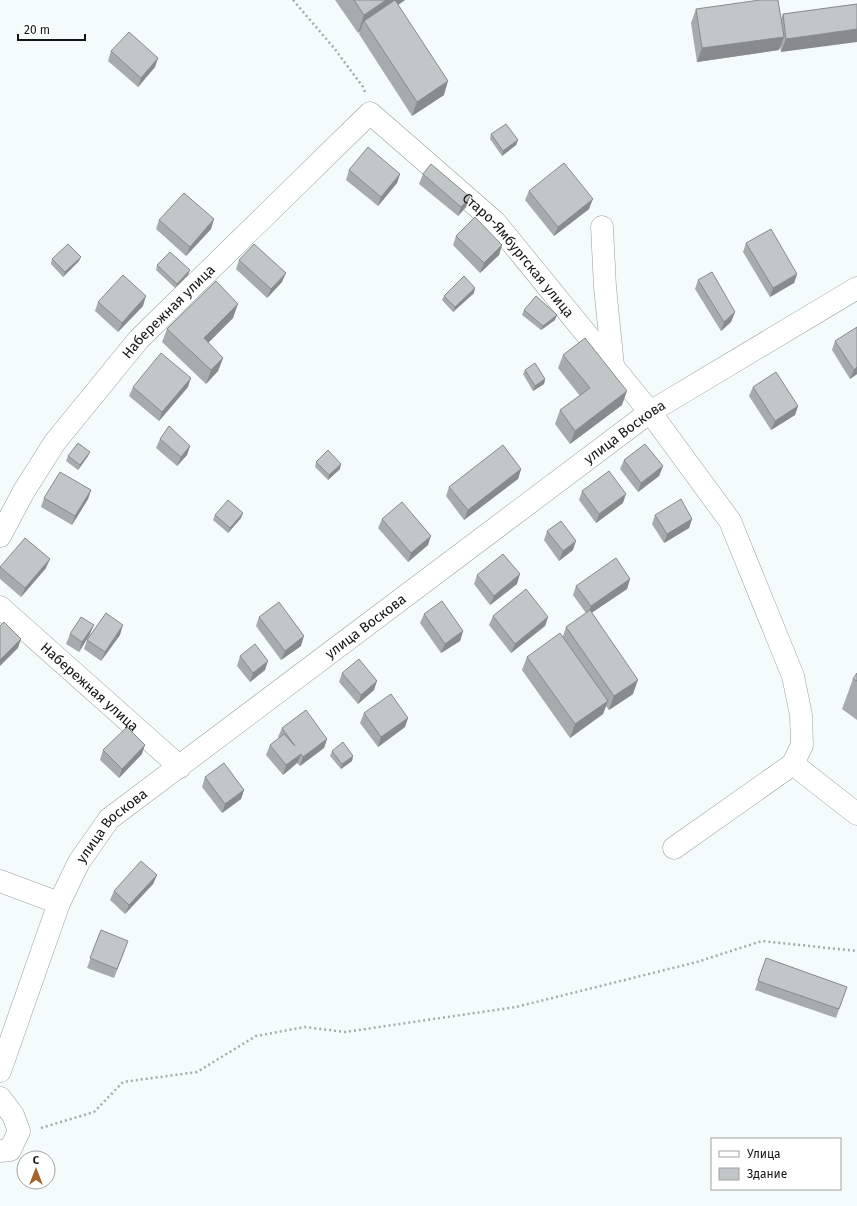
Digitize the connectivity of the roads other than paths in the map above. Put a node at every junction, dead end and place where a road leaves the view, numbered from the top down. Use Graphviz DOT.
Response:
graph roads {
  1 [pos="370,113"];
  2 [pos="602,227"];
  3 [pos="857,288"];
  4 [pos="613,366"];
  5 [pos="650,412"];
  6 [pos="0,536"];
  7 [pos="0,607"];
  8 [pos="793,764"];
  9 [pos="180,767"];
  10 [pos="857,814"];
  11 [pos="674,848"];
  12 [pos="0,881"];
  13 [pos="60,903"];
  14 [pos="0,1071"];
  15 [pos="0,1098"];
  16 [pos="0,1151"];
  1 -- 4 [label="street, Старо-Ямбургская улица"];
  1 -- 6 [label="street, Набережная улица"];
  2 -- 4 [label="street"];
  3 -- 5 [label="street, улица Воскова"];
  4 -- 5 [label="street, Старо-Ямбургская улица"];
  5 -- 8 [label="street, Старо-Ямбургская улица"];
  5 -- 9 [label="street, улица Воскова"];
  7 -- 9 [label="street, Набережная улица"];
  8 -- 10 [label="street"];
  8 -- 11 [label="street"];
  9 -- 13 [label="street, улица Воскова"];
  12 -- 13 [label="street"];
  13 -- 14 [label="street, улица Воскова"];
  15 -- 16 [label="street"];
}
